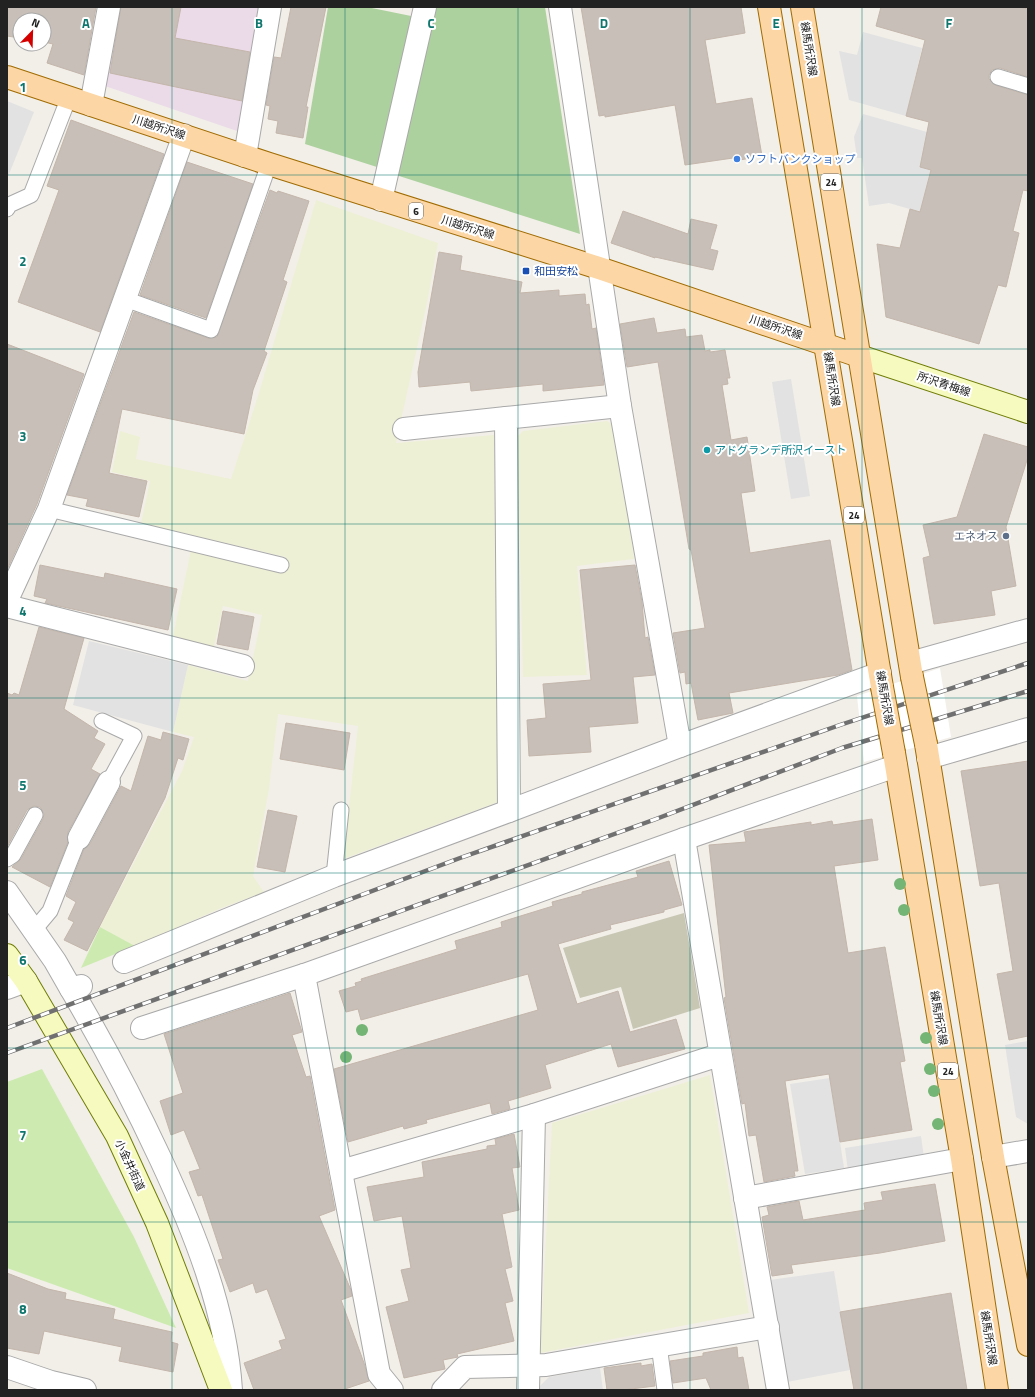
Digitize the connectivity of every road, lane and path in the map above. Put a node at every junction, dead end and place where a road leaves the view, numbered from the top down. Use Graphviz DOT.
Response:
graph roads {
  1 [pos="108,7"];
  2 [pos="270,7"];
  3 [pos="425,7"];
  4 [pos="560,7"];
  5 [pos="769,7"];
  6 [pos="802,7"];
  7 [pos="7,77"];
  8 [pos="998,77"];
  9 [pos="1028,86"];
  10 [pos="69,98"];
  11 [pos="91,105"];
  12 [pos="184,135"];
  13 [pos="245,156"];
  14 [pos="269,164"];
  15 [pos="381,200"];
  16 [pos="7,209"];
  17 [pos="599,268"];
  18 [pos="125,299"];
  19 [pos="826,344"];
  20 [pos="859,356"];
  21 [pos="620,406"];
  22 [pos="1028,412"];
  23 [pos="506,418"];
  24 [pos="404,429"];
  25 [pos="49,509"];
  26 [pos="281,565"];
  27 [pos="7,600"];
  28 [pos="7,606"];
  29 [pos="1028,630"];
  30 [pos="243,666"];
  31 [pos="911,670"];
  32 [pos="881,680"];
  33 [pos="102,721"];
  34 [pos="1028,729"];
  35 [pos="680,746"];
  36 [pos="927,751"];
  37 [pos="895,760"];
  38 [pos="109,782"];
  39 [pos="341,810"];
  40 [pos="509,811"];
  41 [pos="36,815"];
  42 [pos="79,838"];
  43 [pos="684,839"];
  44 [pos="7,859"];
  45 [pos="334,876"];
  46 [pos="7,892"];
  47 [pos="34,930"];
  48 [pos="7,955"];
  49 [pos="124,962"];
  50 [pos="304,975"];
  51 [pos="17,985"];
  52 [pos="142,1028"];
  53 [pos="719,1055"];
  54 [pos="534,1115"];
  55 [pos="1028,1150"];
  56 [pos="994,1157"];
  57 [pos="962,1159"];
  58 [pos="341,1170"];
  59 [pos="745,1198"];
  60 [pos="768,1327"];
  61 [pos="1028,1344"];
  62 [pos="659,1346"];
  63 [pos="530,1366"];
  64 [pos="7,1367"];
  65 [pos="85,1390"];
  66 [pos="221,1390"];
  67 [pos="231,1390"];
  68 [pos="392,1390"];
  69 [pos="443,1390"];
  70 [pos="528,1390"];
  71 [pos="665,1390"];
  72 [pos="778,1390"];
  73 [pos="997,1390"];
  1 -- 11 [label="street"];
  2 -- 13 [label="street"];
  3 -- 15 [label="street"];
  4 -- 17 [label="street"];
  5 -- 19 [label="main road, 練馬所沢線 / 24"];
  6 -- 20 [label="main road, 練馬所沢線 / 24"];
  7 -- 10 [label="main road, 川越所沢線 / 6"];
  8 -- 9 [label="lane"];
  10 -- 11 [label="main road, 川越所沢線 / 6"];
  10 -- 16 [label="lane"];
  11 -- 12 [label="main road, 川越所沢線 / 6"];
  12 -- 13 [label="main road, 川越所沢線 / 6"];
  12 -- 18 [label="street"];
  13 -- 14 [label="main road, 川越所沢線 / 6"];
  14 -- 15 [label="main road, 川越所沢線 / 6"];
  14 -- 18 [label="lane"];
  15 -- 17 [label="main road, 川越所沢線 / 6"];
  17 -- 19 [label="main road, 川越所沢線 / 6"];
  17 -- 21 [label="street"];
  18 -- 25 [label="street"];
  19 -- 20 [label="main road, 川越所沢線 / 6"];
  19 -- 32 [label="main road, 練馬所沢線 / 24"];
  20 -- 22 [label="street, 所沢青梅線"];
  20 -- 31 [label="main road, 練馬所沢線 / 24"];
  21 -- 23 [label="street"];
  21 -- 35 [label="street"];
  23 -- 24 [label="street"];
  23 -- 40 [label="street"];
  25 -- 26 [label="lane"];
  25 -- 27 [label="street"];
  28 -- 30 [label="street"];
  29 -- 31 [label="street"];
  31 -- 36 [label="main road, 練馬所沢線 / 24, bridge"];
  32 -- 35 [label="street"];
  32 -- 37 [label="main road, 練馬所沢線 / 24, bridge"];
  33 -- 38 [label="lane"];
  34 -- 36 [label="street"];
  35 -- 40 [label="street"];
  36 -- 56 [label="main road, 練馬所沢線 / 24"];
  37 -- 43 [label="street"];
  37 -- 57 [label="main road, 練馬所沢線 / 24"];
  38 -- 42 [label="street"];
  39 -- 45 [label="lane"];
  40 -- 45 [label="street"];
  41 -- 44 [label="lane"];
  42 -- 47 [label="lane"];
  43 -- 50 [label="street"];
  43 -- 53 [label="street"];
  45 -- 49 [label="street"];
  46 -- 47 [label="street"];
  47 -- 67 [label="street"];
  48 -- 51 [label="street, 小金井街道"];
  50 -- 52 [label="street"];
  50 -- 58 [label="street"];
  51 -- 66 [label="street, 小金井街道"];
  53 -- 54 [label="street"];
  53 -- 59 [label="street"];
  54 -- 58 [label="street"];
  54 -- 63 [label="street"];
  55 -- 56 [label="street"];
  56 -- 61 [label="main road, 練馬所沢線 / 24"];
  57 -- 59 [label="street"];
  57 -- 73 [label="main road, 練馬所沢線 / 24"];
  58 -- 68 [label="street"];
  59 -- 60 [label="street"];
  60 -- 62 [label="street"];
  60 -- 72 [label="street"];
  62 -- 63 [label="street"];
  62 -- 71 [label="lane"];
  63 -- 69 [label="street"];
  63 -- 70 [label="street"];
  64 -- 65 [label="street"];
}
